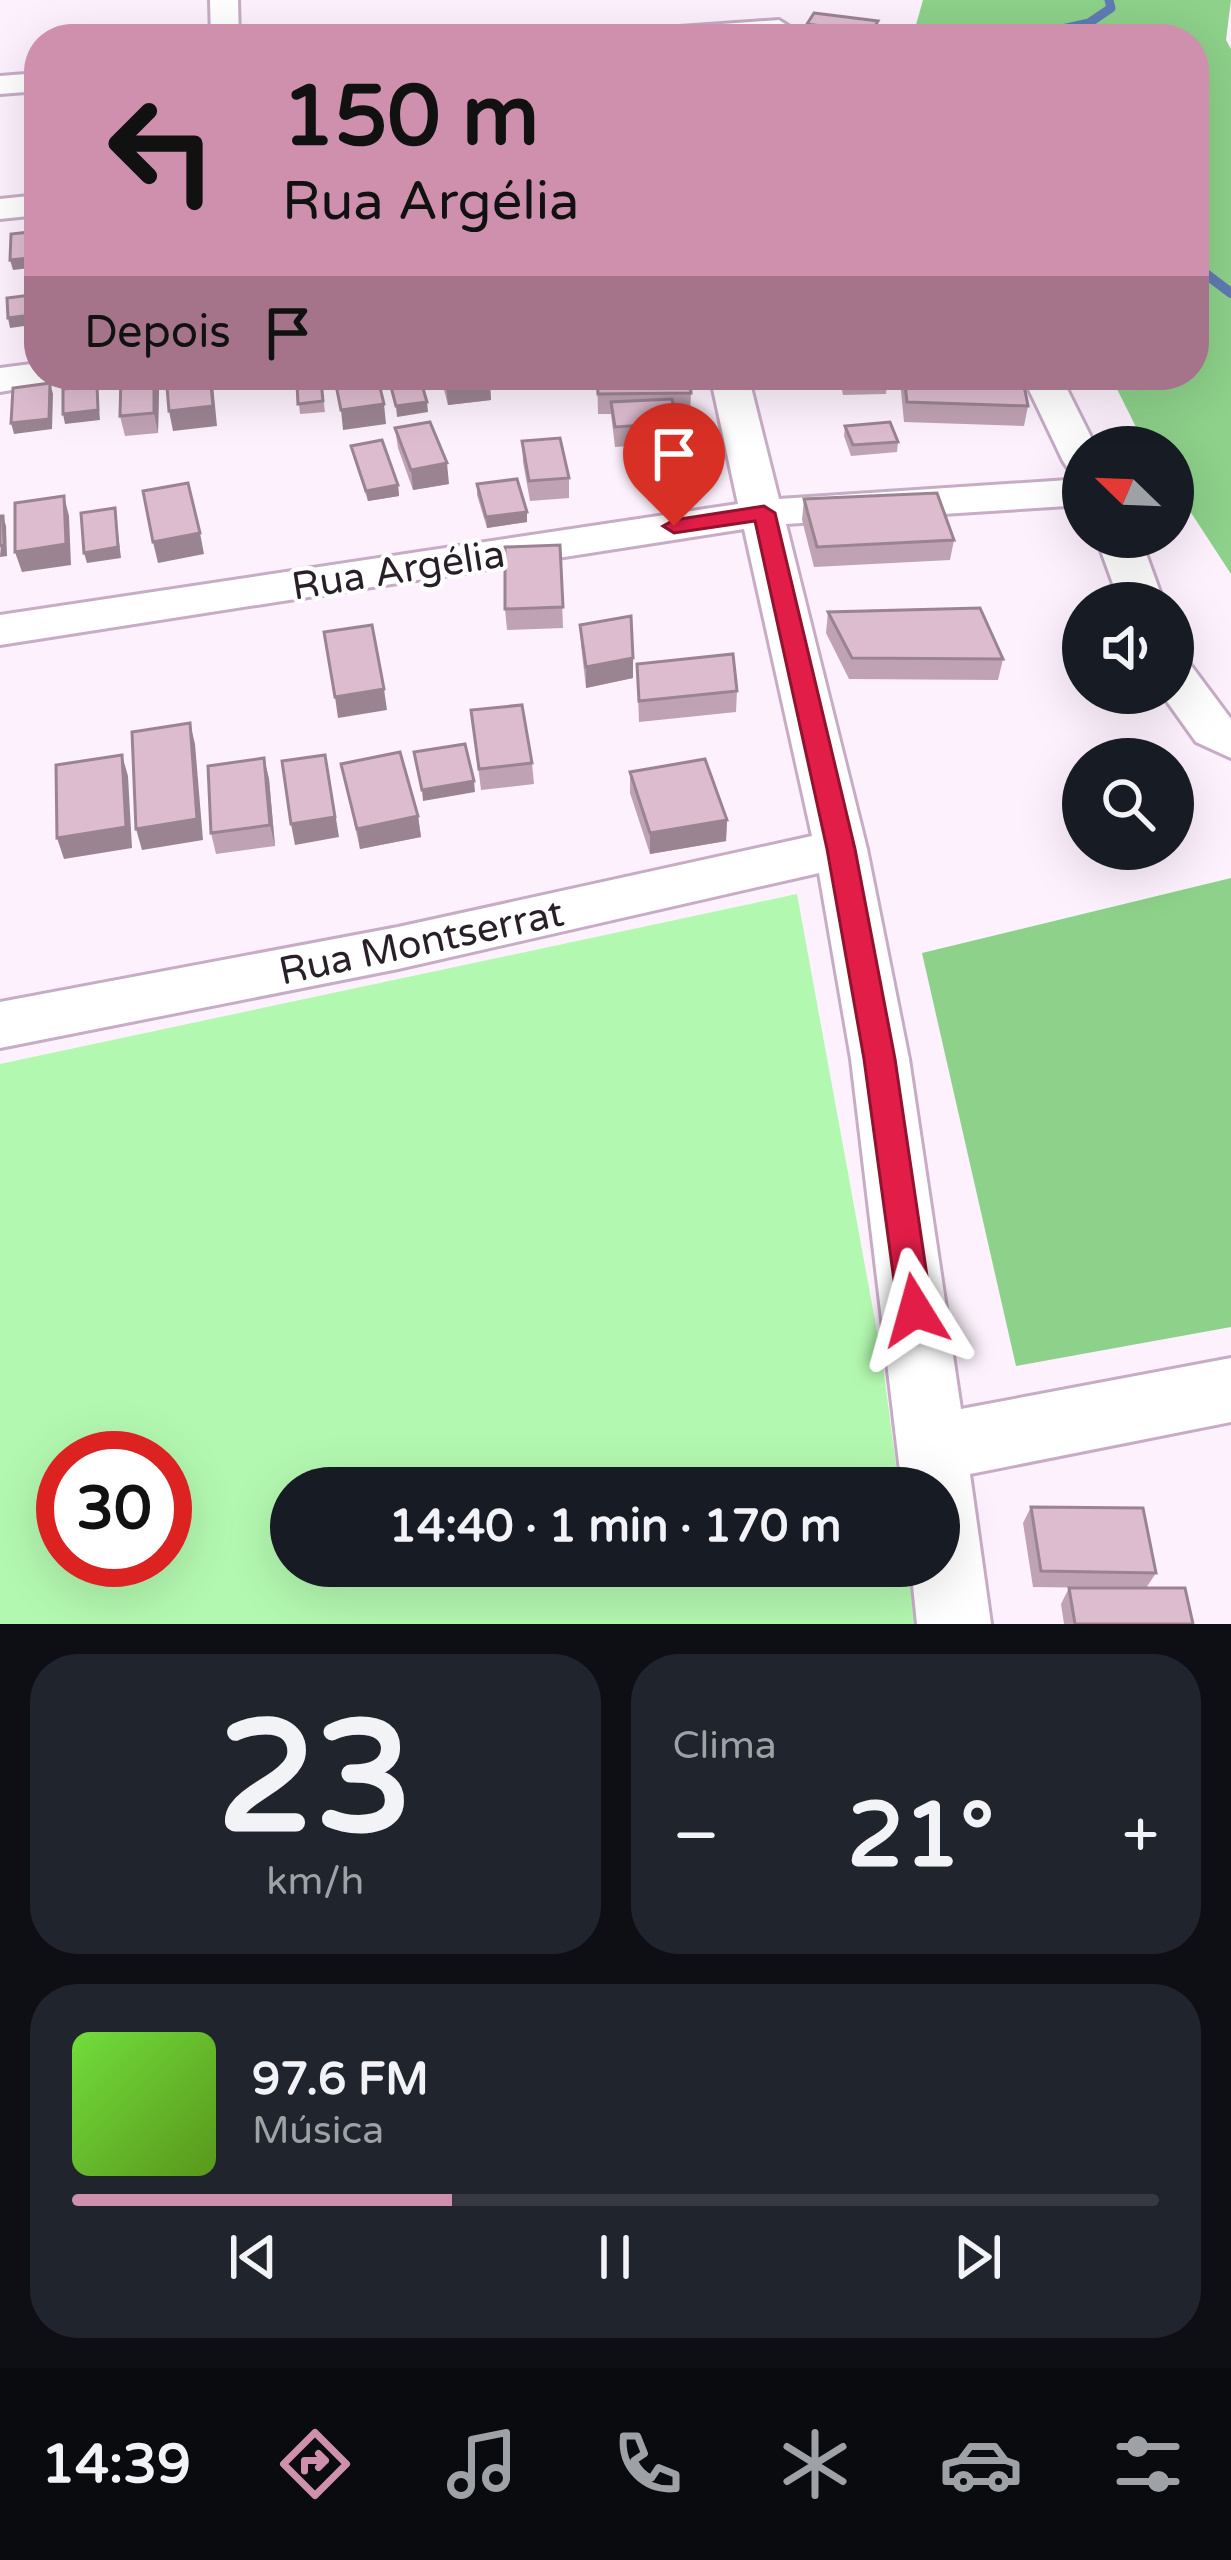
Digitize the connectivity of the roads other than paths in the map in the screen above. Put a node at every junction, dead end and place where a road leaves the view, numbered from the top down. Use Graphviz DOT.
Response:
graph roads {
  1 [pos="733,390"];
  2 [pos="1048,390"];
  3 [pos="1066,426"];
  4 [pos="1062,493"];
  5 [pos="764,513"];
  6 [pos="0,630"];
  7 [pos="1194,704"];
  8 [pos="1231,741"];
  9 [pos="841,849"];
  10 [pos="0,1025"];
  11 [pos="1231,1390"];
  12 [pos="934,1467"];
  13 [pos="960,1472"];
  14 [pos="949,1587"];
  15 [pos="954,1624"];
  1 -- 5 [label="street"];
  2 -- 3 [label="street"];
  4 -- 5 [label="street, Rua Argélia"];
  5 -- 6 [label="street, Rua Argélia"];
  5 -- 9 [label="street"];
  7 -- 8 [label="street"];
  9 -- 10 [label="street, Rua Montserrat"];
  9 -- 12 [label="street"];
  11 -- 13 [label="street"];
  14 -- 15 [label="street"];
}
